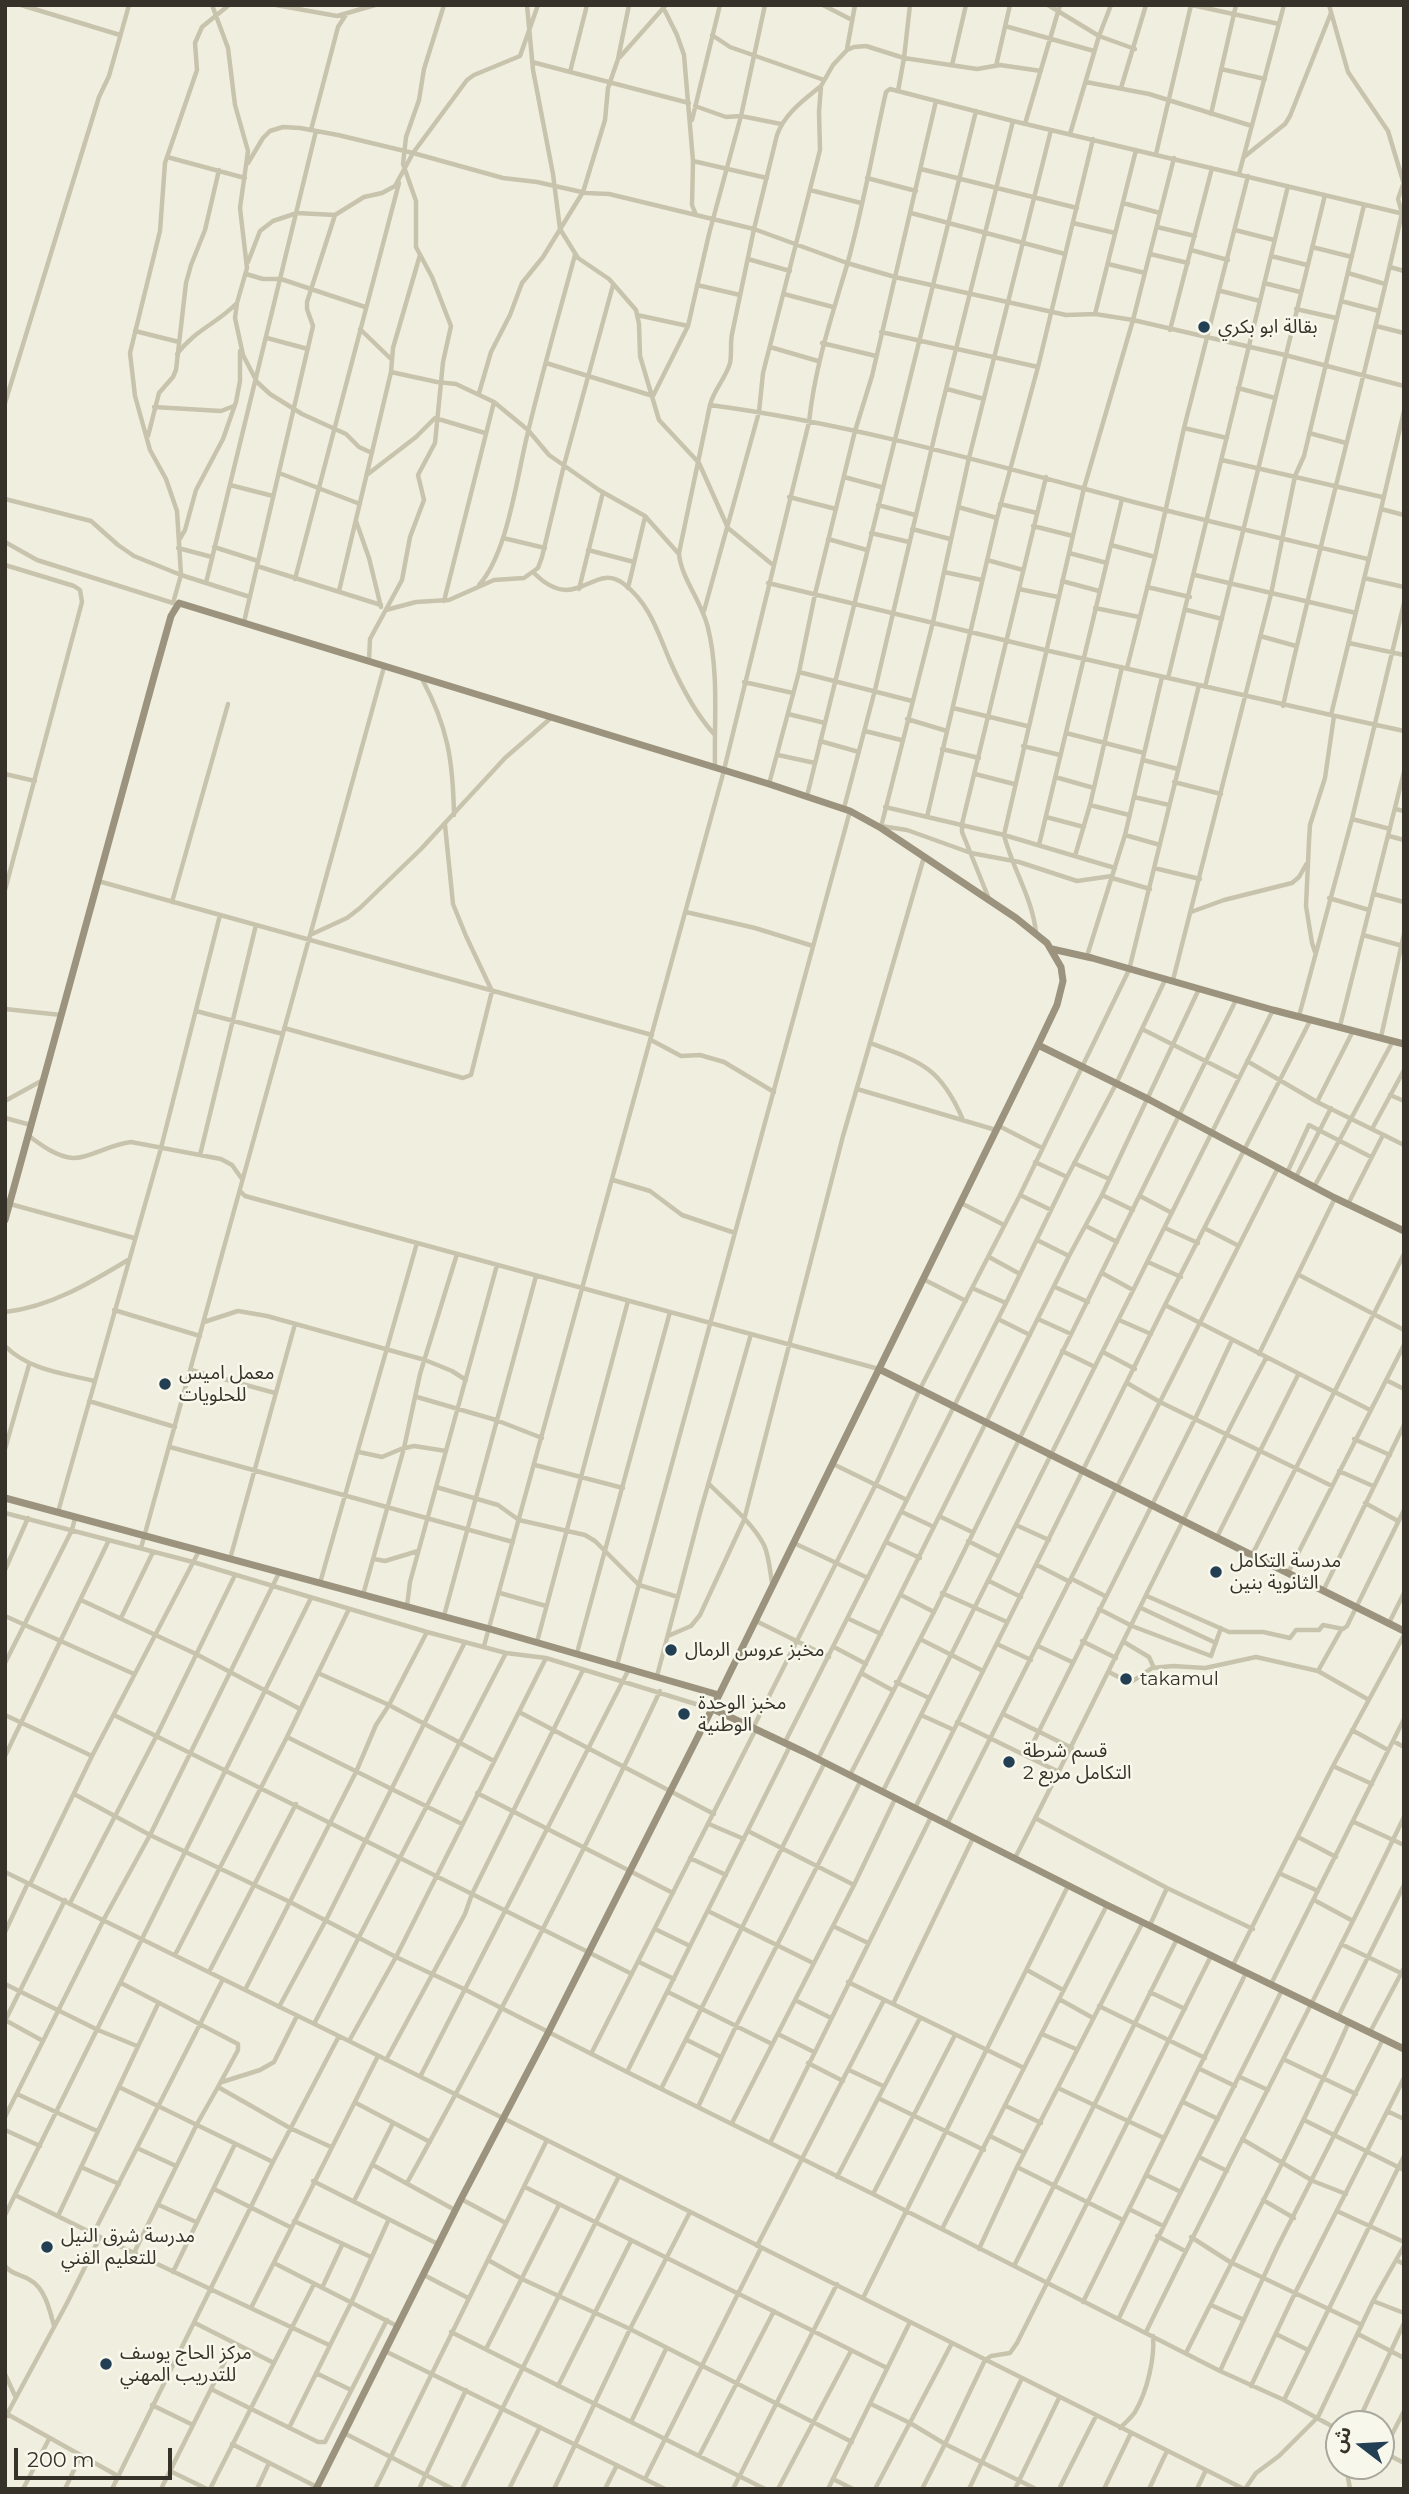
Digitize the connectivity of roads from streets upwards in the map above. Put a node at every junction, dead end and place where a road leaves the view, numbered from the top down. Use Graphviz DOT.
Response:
graph roads {
  1 [pos="21,5"];
  2 [pos="129,5"];
  3 [pos="212,5"];
  4 [pos="229,5"];
  5 [pos="276,5"];
  6 [pos="375,5"];
  7 [pos="444,5"];
  8 [pos="527,5"];
  9 [pos="538,5"];
  10 [pos="587,5"];
  11 [pos="629,5"];
  12 [pos="720,5"];
  13 [pos="765,5"];
  14 [pos="823,5"];
  15 [pos="855,5"];
  16 [pos="910,5"];
  17 [pos="966,5"];
  18 [pos="1010,5"];
  19 [pos="1048,5"];
  20 [pos="1060,5"];
  21 [pos="1111,5"];
  22 [pos="1146,5"];
  23 [pos="1192,5"];
  24 [pos="1237,5"];
  25 [pos="1284,5"];
  26 [pos="1329,5"];
  27 [pos="664,6"];
  28 [pos="1058,12"];
  29 [pos="347,13"];
  30 [pos="1234,13"];
  31 [pos="1331,13"];
  32 [pos="216,17"];
  33 [pos="852,20"];
  34 [pos="1279,24"];
  35 [pos="1005,26"];
  36 [pos="531,29"];
  37 [pos="120,35"];
  38 [pos="712,35"];
  39 [pos="1099,36"];
  40 [pos="1050,40"];
  41 [pos="1135,49"];
  42 [pos="847,50"];
  43 [pos="1094,51"];
  44 [pos="754,56"];
  45 [pos="904,58"];
  46 [pos="618,59"];
  47 [pos="532,62"];
  48 [pos="952,65"];
  49 [pos="996,65"];
  50 [pos="1221,69"];
  51 [pos="1041,71"];
  52 [pos="570,72"];
  53 [pos="1265,79"];
  54 [pos="824,80"];
  55 [pos="610,82"];
  56 [pos="1086,82"];
  57 [pos="821,86"];
  58 [pos="1121,88"];
  59 [pos="898,91"];
  60 [pos="936,101"];
  61 [pos="1169,101"];
  62 [pos="689,103"];
  63 [pos="695,106"];
  64 [pos="975,111"];
  65 [pos="1211,114"];
  66 [pos="741,116"];
  67 [pos="1013,121"];
  68 [pos="781,124"];
  69 [pos="1025,124"];
  70 [pos="691,125"];
  71 [pos="1252,126"];
  72 [pos="1051,130"];
  73 [pos="314,131"];
  74 [pos="1070,134"];
  75 [pos="1093,139"];
  76 [pos="1136,150"];
  77 [pos="403,151"];
  78 [pos="413,153"];
  79 [pos="1157,154"];
  80 [pos="167,157"];
  81 [pos="1243,157"];
  82 [pos="1174,158"];
  83 [pos="693,161"];
  84 [pos="248,163"];
  85 [pos="727,168"];
  86 [pos="1212,168"];
  87 [pos="921,169"];
  88 [pos="219,170"];
  89 [pos="404,172"];
  90 [pos="1239,174"];
  91 [pos="1248,176"];
  92 [pos="245,178"];
  93 [pos="766,178"];
  94 [pos="867,178"];
  95 [pos="958,178"];
  96 [pos="400,180"];
  97 [pos="1404,182"];
  98 [pos="555,185"];
  99 [pos="1288,186"];
  100 [pos="996,187"];
  101 [pos="810,190"];
  102 [pos="916,191"];
  103 [pos="583,192"];
  104 [pos="1325,195"];
  105 [pos="1035,197"];
  106 [pos="861,203"];
  107 [pos="1123,203"];
  108 [pos="1364,205"];
  109 [pos="1077,208"];
  110 [pos="297,213"];
  111 [pos="1160,213"];
  112 [pos="1403,213"];
  113 [pos="911,214"];
  114 [pos="335,215"];
  115 [pos="696,215"];
  116 [pos="713,219"];
  117 [pos="947,223"];
  118 [pos="1073,223"];
  119 [pos="1157,227"];
  120 [pos="560,229"];
  121 [pos="754,229"];
  122 [pos="1235,230"];
  123 [pos="986,233"];
  124 [pos="1115,233"];
  125 [pos="1195,236"];
  126 [pos="1274,240"];
  127 [pos="1021,243"];
  128 [pos="797,244"];
  129 [pos="1312,247"];
  130 [pos="1191,250"];
  131 [pos="420,254"];
  132 [pos="1065,254"];
  133 [pos="1150,254"];
  134 [pos="575,255"];
  135 [pos="1271,256"];
  136 [pos="1352,257"];
  137 [pos="748,259"];
  138 [pos="1228,260"];
  139 [pos="1188,262"];
  140 [pos="847,264"];
  141 [pos="1108,264"];
  142 [pos="1307,265"];
  143 [pos="247,266"];
  144 [pos="1390,267"];
  145 [pos="790,271"];
  146 [pos="1404,271"];
  147 [pos="1145,273"];
  148 [pos="1348,273"];
  149 [pos="246,274"];
  150 [pos="895,277"];
  151 [pos="281,279"];
  152 [pos="1264,283"];
  153 [pos="1385,284"];
  154 [pos="613,285"];
  155 [pos="697,285"];
  156 [pos="934,286"];
  157 [pos="312,290"];
  158 [pos="1221,292"];
  159 [pos="1300,292"];
  160 [pos="784,294"];
  161 [pos="740,295"];
  162 [pos="971,295"];
  163 [pos="1260,301"];
  164 [pos="1342,301"];
  165 [pos="237,303"];
  166 [pos="1008,303"];
  167 [pos="366,307"];
  168 [pos="833,307"];
  169 [pos="1296,309"];
  170 [pos="1379,311"];
  171 [pos="1051,312"];
  172 [pos="1095,314"];
  173 [pos="637,315"];
  174 [pos="1336,318"];
  175 [pos="1133,320"];
  176 [pos="688,326"];
  177 [pos="1376,326"];
  178 [pos="360,329"];
  179 [pos="1170,330"];
  180 [pos="135,331"];
  181 [pos="881,332"];
  182 [pos="1404,333"];
  183 [pos="267,338"];
  184 [pos="1208,338"];
  185 [pos="920,339"];
  186 [pos="179,342"];
  187 [pos="822,342"];
  188 [pos="241,345"];
  189 [pos="1248,346"];
  190 [pos="769,347"];
  191 [pos="956,347"];
  192 [pos="308,349"];
  193 [pos="176,355"];
  194 [pos="1285,355"];
  195 [pos="876,356"];
  196 [pos="994,357"];
  197 [pos="391,360"];
  198 [pos="818,361"];
  199 [pos="546,363"];
  200 [pos="1325,365"];
  201 [pos="1038,367"];
  202 [pos="391,372"];
  203 [pos="1363,375"];
  204 [pos="589,377"];
  205 [pos="257,382"];
  206 [pos="441,383"];
  207 [pos="1404,386"];
  208 [pos="1238,388"];
  209 [pos="947,389"];
  210 [pos="479,393"];
  211 [pos="653,397"];
  212 [pos="1275,398"];
  213 [pos="984,399"];
  214 [pos="494,402"];
  215 [pos="5,403"];
  216 [pos="710,405"];
  217 [pos="235,406"];
  218 [pos="154,407"];
  219 [pos="295,410"];
  220 [pos="1404,411"];
  221 [pos="759,412"];
  222 [pos="439,419"];
  223 [pos="809,422"];
  224 [pos="1184,428"];
  225 [pos="335,429"];
  226 [pos="528,430"];
  227 [pos="855,431"];
  228 [pos="485,433"];
  229 [pos="1310,433"];
  230 [pos="1227,438"];
  231 [pos="147,439"];
  232 [pos="893,440"];
  233 [pos="1346,443"];
  234 [pos="932,449"];
  235 [pos="372,453"];
  236 [pos="969,458"];
  237 [pos="1222,460"];
  238 [pos="699,463"];
  239 [pos="564,465"];
  240 [pos="1011,468"];
  241 [pos="1259,469"];
  242 [pos="279,473"];
  243 [pos="367,475"];
  244 [pos="1295,476"];
  245 [pos="844,477"];
  246 [pos="1046,477"];
  247 [pos="230,485"];
  248 [pos="881,487"];
  249 [pos="1337,487"];
  250 [pos="1084,488"];
  251 [pos="320,489"];
  252 [pos="603,492"];
  253 [pos="273,496"];
  254 [pos="1382,497"];
  255 [pos="789,498"];
  256 [pos="5,499"];
  257 [pos="1122,499"];
  258 [pos="360,504"];
  259 [pos="1000,504"];
  260 [pos="878,505"];
  261 [pos="958,507"];
  262 [pos="836,509"];
  263 [pos="1381,509"];
  264 [pos="1164,510"];
  265 [pos="1037,513"];
  266 [pos="915,515"];
  267 [pos="1404,515"];
  268 [pos="645,516"];
  269 [pos="997,517"];
  270 [pos="1207,520"];
  271 [pos="356,522"];
  272 [pos="1034,526"];
  273 [pos="728,528"];
  274 [pos="912,529"];
  275 [pos="1245,531"];
  276 [pos="871,533"];
  277 [pos="1073,536"];
  278 [pos="503,538"];
  279 [pos="1282,538"];
  280 [pos="828,539"];
  281 [pos="950,539"];
  282 [pos="179,540"];
  283 [pos="5,542"];
  284 [pos="909,542"];
  285 [pos="1111,545"];
  286 [pos="214,547"];
  287 [pos="178,548"];
  288 [pos="545,548"];
  289 [pos="1322,548"];
  290 [pos="589,550"];
  291 [pos="867,550"];
  292 [pos="679,553"];
  293 [pos="1069,553"];
  294 [pos="1155,556"];
  295 [pos="212,557"];
  296 [pos="1368,559"];
  297 [pos="987,560"];
  298 [pos="634,562"];
  299 [pos="1107,563"];
  300 [pos="257,564"];
  301 [pos="5,565"];
  302 [pos="773,565"];
  303 [pos="1023,570"];
  304 [pos="533,572"];
  305 [pos="944,572"];
  306 [pos="181,575"];
  307 [pos="1195,575"];
  308 [pos="1364,578"];
  309 [pos="295,579"];
  310 [pos="982,580"];
  311 [pos="1062,581"];
  312 [pos="206,583"];
  313 [pos="768,583"];
  314 [pos="1231,584"];
  315 [pos="1147,587"];
  316 [pos="1404,587"];
  317 [pos="476,588"];
  318 [pos="628,588"];
  319 [pos="579,589"];
  320 [pos="1019,589"];
  321 [pos="339,591"];
  322 [pos="1099,591"];
  323 [pos="815,594"];
  324 [pos="1271,594"];
  325 [pos="250,597"];
  326 [pos="1058,597"];
  327 [pos="1190,597"];
  328 [pos="444,601"];
  329 [pos="1308,602"];
  330 [pos="855,603"];
  331 [pos="1404,603"];
  332 [pos="175,604"];
  333 [pos="381,605"];
  334 [pos="1095,608"];
  335 [pos="1187,610"];
  336 [pos="704,612"];
  337 [pos="384,613"];
  338 [pos="893,613"];
  339 [pos="1356,613"];
  340 [pos="1139,617"];
  341 [pos="1222,619"];
  342 [pos="244,622"];
  343 [pos="933,622"];
  344 [pos="970,631"];
  345 [pos="1260,636"];
  346 [pos="1007,640"];
  347 [pos="1349,643"];
  348 [pos="1296,646"];
  349 [pos="1045,650"];
  350 [pos="1391,652"];
  351 [pos="1404,655"];
  352 [pos="1084,658"];
  353 [pos="369,661"];
  354 [pos="384,666"];
  355 [pos="1125,667"];
  356 [pos="799,673"];
  357 [pos="421,677"];
  358 [pos="1162,677"];
  359 [pos="1168,678"];
  360 [pos="836,681"];
  361 [pos="744,682"];
  362 [pos="1199,685"];
  363 [pos="1205,687"];
  364 [pos="875,690"];
  365 [pos="793,693"];
  366 [pos="1245,696"];
  367 [pos="912,701"];
  368 [pos="228,704"];
  369 [pos="1283,706"];
  370 [pos="953,708"];
  371 [pos="788,715"];
  372 [pos="989,716"];
  373 [pos="1332,716"];
  374 [pos="552,718"];
  375 [pos="907,719"];
  376 [pos="825,723"];
  377 [pos="1374,724"];
  378 [pos="1027,726"];
  379 [pos="947,731"];
  380 [pos="1404,731"];
  381 [pos="865,732"];
  382 [pos="1066,733"];
  383 [pos="715,735"];
  384 [pos="901,740"];
  385 [pos="820,741"];
  386 [pos="1103,743"];
  387 [pos="1023,746"];
  388 [pos="942,749"];
  389 [pos="859,752"];
  390 [pos="1144,753"];
  391 [pos="778,755"];
  392 [pos="1060,755"];
  393 [pos="979,758"];
  394 [pos="1143,760"];
  395 [pos="815,764"];
  396 [pos="715,767"];
  397 [pos="1178,769"];
  398 [pos="724,770"];
  399 [pos="1404,772"];
  400 [pos="5,774"];
  401 [pos="975,774"];
  402 [pos="1055,777"];
  403 [pos="35,781"];
  404 [pos="1174,782"];
  405 [pos="769,784"];
  406 [pos="1014,784"];
  407 [pos="1094,788"];
  408 [pos="1221,794"];
  409 [pos="807,796"];
  410 [pos="1134,797"];
  411 [pos="1090,805"];
  412 [pos="1169,805"];
  413 [pos="885,807"];
  414 [pos="1395,809"];
  415 [pos="847,810"];
  416 [pos="1404,811"];
  417 [pos="1129,815"];
  418 [pos="454,816"];
  419 [pos="927,817"];
  420 [pos="1046,817"];
  421 [pos="1352,819"];
  422 [pos="445,824"];
  423 [pos="962,824"];
  424 [pos="881,827"];
  425 [pos="1084,827"];
  426 [pos="1390,829"];
  427 [pos="1004,835"];
  428 [pos="1125,835"];
  429 [pos="1389,836"];
  430 [pos="1404,841"];
  431 [pos="1039,845"];
  432 [pos="1160,845"];
  433 [pos="971,853"];
  434 [pos="925,856"];
  435 [pos="1075,856"];
  436 [pos="1309,859"];
  437 [pos="1012,860"];
  438 [pos="1115,868"];
  439 [pos="1154,868"];
  440 [pos="1112,877"];
  441 [pos="1200,879"];
  442 [pos="98,881"];
  443 [pos="1150,889"];
  444 [pos="5,890"];
  445 [pos="1374,894"];
  446 [pos="1329,898"];
  447 [pos="989,899"];
  448 [pos="172,902"];
  449 [pos="1404,902"];
  450 [pos="1369,910"];
  451 [pos="685,912"];
  452 [pos="1191,912"];
  453 [pos="220,915"];
  454 [pos="257,925"];
  455 [pos="1037,933"];
  456 [pos="1404,934"];
  457 [pos="1363,935"];
  458 [pos="309,938"];
  459 [pos="813,946"];
  460 [pos="1402,946"];
  461 [pos="1052,949"];
  462 [pos="1315,952"];
  463 [pos="1086,957"];
  464 [pos="1129,970"];
  465 [pos="1169,980"];
  466 [pos="1199,989"];
  467 [pos="492,990"];
  468 [pos="1236,1000"];
  469 [pos="5,1009"];
  470 [pos="1273,1010"];
  471 [pos="195,1011"];
  472 [pos="61,1015"];
  473 [pos="1299,1016"];
  474 [pos="1311,1019"];
  475 [pos="233,1021"];
  476 [pos="1340,1026"];
  477 [pos="1142,1029"];
  478 [pos="1353,1030"];
  479 [pos="284,1031"];
  480 [pos="651,1037"];
  481 [pos="1381,1037"];
  482 [pos="1393,1041"];
  483 [pos="870,1043"];
  484 [pos="1404,1044"];
  485 [pos="1038,1045"];
  486 [pos="1174,1046"];
  487 [pos="1247,1061"];
  488 [pos="1207,1062"];
  489 [pos="1082,1067"];
  490 [pos="1404,1070"];
  491 [pos="1239,1078"];
  492 [pos="43,1080"];
  493 [pos="1280,1081"];
  494 [pos="1116,1084"];
  495 [pos="857,1089"];
  496 [pos="774,1092"];
  497 [pos="1390,1095"];
  498 [pos="1148,1099"];
  499 [pos="5,1101"];
  500 [pos="1404,1101"];
  501 [pos="1317,1102"];
  502 [pos="1331,1108"];
  503 [pos="1179,1116"];
  504 [pos="6,1118"];
  505 [pos="1351,1118"];
  506 [pos="963,1120"];
  507 [pos="31,1125"];
  508 [pos="998,1128"];
  509 [pos="1372,1129"];
  510 [pos="1320,1130"];
  511 [pos="1212,1133"];
  512 [pos="28,1135"];
  513 [pos="1383,1135"];
  514 [pos="1301,1140"];
  515 [pos="1340,1140"];
  516 [pos="1312,1145"];
  517 [pos="1404,1145"];
  518 [pos="161,1148"];
  519 [pos="1042,1148"];
  520 [pos="1245,1150"];
  521 [pos="200,1155"];
  522 [pos="1371,1157"];
  523 [pos="1035,1162"];
  524 [pos="1074,1163"];
  525 [pos="1278,1168"];
  526 [pos="1287,1173"];
  527 [pos="1067,1177"];
  528 [pos="1295,1178"];
  529 [pos="613,1180"];
  530 [pos="1109,1180"];
  531 [pos="242,1181"];
  532 [pos="1314,1188"];
  533 [pos="240,1191"];
  534 [pos="1020,1195"];
  535 [pos="1102,1195"];
  536 [pos="245,1196"];
  537 [pos="1140,1196"];
  538 [pos="1335,1198"];
  539 [pos="9,1199"];
  540 [pos="238,1199"];
  541 [pos="961,1203"];
  542 [pos="1348,1204"];
  543 [pos="1051,1210"];
  544 [pos="1133,1210"];
  545 [pos="1172,1213"];
  546 [pos="5,1220"];
  547 [pos="1004,1226"];
  548 [pos="1086,1226"];
  549 [pos="1165,1228"];
  550 [pos="1403,1228"];
  551 [pos="1206,1229"];
  552 [pos="735,1233"];
  553 [pos="134,1238"];
  554 [pos="1037,1240"];
  555 [pos="1117,1242"];
  556 [pos="417,1243"];
  557 [pos="1198,1243"];
  558 [pos="1237,1245"];
  559 [pos="457,1254"];
  560 [pos="1404,1254"];
  561 [pos="1069,1256"];
  562 [pos="989,1257"];
  563 [pos="128,1260"];
  564 [pos="1148,1262"];
  565 [pos="497,1265"];
  566 [pos="1102,1273"];
  567 [pos="1020,1274"];
  568 [pos="1298,1275"];
  569 [pos="536,1276"];
  570 [pos="1181,1277"];
  571 [pos="923,1279"];
  572 [pos="1055,1286"];
  573 [pos="583,1288"];
  574 [pos="972,1288"];
  575 [pos="1133,1290"];
  576 [pos="628,1301"];
  577 [pos="966,1301"];
  578 [pos="1088,1302"];
  579 [pos="1006,1303"];
  580 [pos="1165,1305"];
  581 [pos="114,1310"];
  582 [pos="5,1312"];
  583 [pos="670,1312"];
  584 [pos="1373,1314"];
  585 [pos="998,1319"];
  586 [pos="1038,1319"];
  587 [pos="1119,1320"];
  588 [pos="204,1322"];
  589 [pos="711,1323"];
  590 [pos="1200,1323"];
  591 [pos="295,1324"];
  592 [pos="1404,1330"];
  593 [pos="751,1334"];
  594 [pos="1071,1334"];
  595 [pos="1151,1334"];
  596 [pos="1030,1335"];
  597 [pos="200,1336"];
  598 [pos="1232,1340"];
  599 [pos="788,1345"];
  600 [pos="5,1346"];
  601 [pos="1403,1346"];
  602 [pos="388,1350"];
  603 [pos="1062,1351"];
  604 [pos="1103,1352"];
  605 [pos="1259,1354"];
  606 [pos="1266,1358"];
  607 [pos="425,1360"];
  608 [pos="29,1365"];
  609 [pos="1095,1367"];
  610 [pos="1135,1368"];
  611 [pos="878,1369"];
  612 [pos="191,1370"];
  613 [pos="1298,1375"];
  614 [pos="466,1380"];
  615 [pos="1386,1380"];
  616 [pos="94,1381"];
  617 [pos="1127,1383"];
  618 [pos="920,1389"];
  619 [pos="1404,1389"];
  620 [pos="1333,1392"];
  621 [pos="275,1393"];
  622 [pos="417,1397"];
  623 [pos="89,1401"];
  624 [pos="1160,1402"];
  625 [pos="954,1406"];
  626 [pos="458,1408"];
  627 [pos="1370,1410"];
  628 [pos="1195,1419"];
  629 [pos="496,1420"];
  630 [pos="986,1422"];
  631 [pos="1404,1426"];
  632 [pos="175,1427"];
  633 [pos="1226,1433"];
  634 [pos="542,1438"];
  635 [pos="1018,1438"];
  636 [pos="1354,1439"];
  637 [pos="170,1447"];
  638 [pos="404,1448"];
  639 [pos="5,1449"];
  640 [pos="446,1451"];
  641 [pos="1260,1451"];
  642 [pos="359,1452"];
  643 [pos="1051,1454"];
  644 [pos="1390,1455"];
  645 [pos="833,1464"];
  646 [pos="535,1465"];
  647 [pos="1294,1468"];
  648 [pos="254,1470"];
  649 [pos="1084,1471"];
  650 [pos="1339,1471"];
  651 [pos="581,1477"];
  652 [pos="709,1484"];
  653 [pos="876,1484"];
  654 [pos="1332,1486"];
  655 [pos="1373,1486"];
  656 [pos="436,1487"];
  657 [pos="623,1488"];
  658 [pos="1118,1488"];
  659 [pos="346,1496"];
  660 [pos="476,1497"];
  661 [pos="5,1498"];
  662 [pos="907,1500"];
  663 [pos="1365,1503"];
  664 [pos="1152,1504"];
  665 [pos="388,1507"];
  666 [pos="1404,1510"];
  667 [pos="902,1512"];
  668 [pos="5,1513"];
  669 [pos="58,1513"];
  670 [pos="939,1516"];
  671 [pos="28,1518"];
  672 [pos="75,1518"];
  673 [pos="428,1518"];
  674 [pos="519,1520"];
  675 [pos="744,1520"];
  676 [pos="1184,1521"];
  677 [pos="1398,1521"];
  678 [pos="1016,1525"];
  679 [pos="934,1527"];
  680 [pos="467,1529"];
  681 [pos="72,1530"];
  682 [pos="567,1531"];
  683 [pos="972,1532"];
  684 [pos="144,1536"];
  685 [pos="1217,1537"];
  686 [pos="109,1540"];
  687 [pos="1049,1540"];
  688 [pos="968,1541"];
  689 [pos="513,1542"];
  690 [pos="886,1542"];
  691 [pos="794,1543"];
  692 [pos="141,1548"];
  693 [pos="199,1550"];
  694 [pos="419,1550"];
  695 [pos="606,1551"];
  696 [pos="153,1552"];
  697 [pos="1252,1555"];
  698 [pos="1000,1557"];
  699 [pos="920,1558"];
  700 [pos="230,1559"];
  701 [pos="374,1559"];
  702 [pos="193,1562"];
  703 [pos="835,1562"];
  704 [pos="1037,1565"];
  705 [pos="5,1570"];
  706 [pos="279,1573"];
  707 [pos="1288,1573"];
  708 [pos="235,1575"];
  709 [pos="868,1578"];
  710 [pos="989,1581"];
  711 [pos="1071,1581"];
  712 [pos="320,1584"];
  713 [pos="639,1585"];
  714 [pos="272,1587"];
  715 [pos="773,1587"];
  716 [pos="1324,1591"];
  717 [pos="942,1592"];
  718 [pos="500,1593"];
  719 [pos="1404,1593"];
  720 [pos="363,1595"];
  721 [pos="901,1595"];
  722 [pos="1105,1596"];
  723 [pos="1147,1596"];
  724 [pos="678,1597"];
  725 [pos="1021,1597"];
  726 [pos="311,1598"];
  727 [pos="81,1600"];
  728 [pos="546,1606"];
  729 [pos="407,1607"];
  730 [pos="976,1607"];
  731 [pos="1356,1607"];
  732 [pos="1141,1608"];
  733 [pos="349,1609"];
  734 [pos="1099,1609"];
  735 [pos="934,1612"];
  736 [pos="5,1616"];
  737 [pos="444,1617"];
  738 [pos="121,1618"];
  739 [pos="849,1619"];
  740 [pos="756,1621"];
  741 [pos="1007,1622"];
  742 [pos="1389,1623"];
  743 [pos="24,1624"];
  744 [pos="1132,1626"];
  745 [pos="1221,1628"];
  746 [pos="490,1629"];
  747 [pos="1341,1630"];
  748 [pos="427,1632"];
  749 [pos="1404,1633"];
  750 [pos="881,1634"];
  751 [pos="156,1635"];
  752 [pos="668,1636"];
  753 [pos="920,1639"];
  754 [pos="61,1641"];
  755 [pos="797,1641"];
  756 [pos="465,1642"];
  757 [pos="537,1642"];
  758 [pos="1082,1642"];
  759 [pos="1124,1642"];
  760 [pos="1216,1643"];
  761 [pos="997,1644"];
  762 [pos="484,1646"];
  763 [pos="1038,1646"];
  764 [pos="834,1647"];
  765 [pos="506,1653"];
  766 [pos="577,1653"];
  767 [pos="196,1654"];
  768 [pos="952,1655"];
  769 [pos="829,1657"];
  770 [pos="546,1658"];
  771 [pos="1116,1658"];
  772 [pos="1031,1660"];
  773 [pos="1072,1662"];
  774 [pos="5,1663"];
  775 [pos="866,1664"];
  776 [pos="617,1665"];
  777 [pos="629,1668"];
  778 [pos="1154,1668"];
  779 [pos="583,1670"];
  780 [pos="983,1671"];
  781 [pos="1318,1671"];
  782 [pos="231,1672"];
  783 [pos="1109,1672"];
  784 [pos="318,1673"];
  785 [pos="861,1673"];
  786 [pos="134,1674"];
  787 [pos="657,1676"];
  788 [pos="621,1682"];
  789 [pos="897,1682"];
  790 [pos="892,1690"];
  791 [pos="265,1691"];
  792 [pos="660,1692"];
  793 [pos="719,1695"];
  794 [pos="929,1698"];
  795 [pos="1369,1700"];
  796 [pos="389,1705"];
  797 [pos="300,1709"];
  798 [pos="713,1709"];
  799 [pos="519,1712"];
  800 [pos="114,1714"];
  801 [pos="1003,1714"];
  802 [pos="5,1715"];
  803 [pos="921,1715"];
  804 [pos="1404,1719"];
  805 [pos="22,1721"];
  806 [pos="957,1722"];
  807 [pos="423,1723"];
  808 [pos="755,1729"];
  809 [pos="954,1730"];
  810 [pos="1352,1730"];
  811 [pos="554,1731"];
  812 [pos="1040,1731"];
  813 [pos="157,1735"];
  814 [pos="287,1737"];
  815 [pos="990,1738"];
  816 [pos="459,1741"];
  817 [pos="1393,1741"];
  818 [pos="787,1745"];
  819 [pos="1404,1747"];
  820 [pos="1072,1748"];
  821 [pos="588,1749"];
  822 [pos="1388,1751"];
  823 [pos="191,1753"];
  824 [pos="1027,1755"];
  825 [pos="5,1756"];
  826 [pos="92,1756"];
  827 [pos="494,1760"];
  828 [pos="821,1762"];
  829 [pos="1333,1766"];
  830 [pos="624,1768"];
  831 [pos="225,1770"];
  832 [pos="356,1772"];
  833 [pos="1059,1772"];
  834 [pos="849,1776"];
  835 [pos="860,1782"];
  836 [pos="1371,1784"];
  837 [pos="261,1787"];
  838 [pos="390,1788"];
  839 [pos="669,1792"];
  840 [pos="882,1792"];
  841 [pos="477,1793"];
  842 [pos="74,1794"];
  843 [pos="895,1799"];
  844 [pos="296,1804"];
  845 [pos="426,1807"];
  846 [pos="915,1809"];
  847 [pos="513,1811"];
  848 [pos="714,1814"];
  849 [pos="113,1816"];
  850 [pos="931,1817"];
  851 [pos="1404,1817"];
  852 [pos="1035,1818"];
  853 [pos="330,1822"];
  854 [pos="1354,1822"];
  855 [pos="462,1824"];
  856 [pos="709,1824"];
  857 [pos="947,1825"];
  858 [pos="548,1829"];
  859 [pos="748,1831"];
  860 [pos="150,1835"];
  861 [pos="1298,1837"];
  862 [pos="973,1838"];
  863 [pos="744,1839"];
  864 [pos="366,1840"];
  865 [pos="1393,1840"];
  866 [pos="1404,1845"];
  867 [pos="583,1846"];
  868 [pos="783,1849"];
  869 [pos="185,1851"];
  870 [pos="1336,1857"];
  871 [pos="401,1858"];
  872 [pos="691,1858"];
  873 [pos="1015,1859"];
  874 [pos="817,1866"];
  875 [pos="220,1869"];
  876 [pos="630,1871"];
  877 [pos="5,1872"];
  878 [pos="1280,1874"];
  879 [pos="726,1875"];
  880 [pos="436,1876"];
  881 [pos="29,1884"];
  882 [pos="854,1885"];
  883 [pos="1404,1885"];
  884 [pos="254,1886"];
  885 [pos="1068,1886"];
  886 [pos="1167,1888"];
  887 [pos="1318,1891"];
  888 [pos="673,1893"];
  889 [pos="1402,1893"];
  890 [pos="472,1894"];
  891 [pos="1314,1900"];
  892 [pos="68,1902"];
  893 [pos="290,1902"];
  894 [pos="1107,1905"];
  895 [pos="506,1911"];
  896 [pos="708,1911"];
  897 [pos="104,1919"];
  898 [pos="326,1920"];
  899 [pos="1353,1921"];
  900 [pos="1147,1923"];
  901 [pos="833,1926"];
  902 [pos="543,1928"];
  903 [pos="743,1928"];
  904 [pos="655,1929"];
  905 [pos="1253,1929"];
  906 [pos="5,1932"];
  907 [pos="142,1938"];
  908 [pos="359,1939"];
  909 [pos="1177,1939"];
  910 [pos="868,1943"];
  911 [pos="1341,1944"];
  912 [pos="690,1946"];
  913 [pos="778,1946"];
  914 [pos="589,1951"];
  915 [pos="175,1955"];
  916 [pos="1211,1956"];
  917 [pos="396,1957"];
  918 [pos="1367,1957"];
  919 [pos="639,1962"];
  920 [pos="813,1964"];
  921 [pos="1233,1966"];
  922 [pos="1027,1970"];
  923 [pos="209,1972"];
  924 [pos="1403,1972"];
  925 [pos="432,1973"];
  926 [pos="1246,1973"];
  927 [pos="632,1974"];
  928 [pos="223,1979"];
  929 [pos="674,1979"];
  930 [pos="848,1982"];
  931 [pos="121,1983"];
  932 [pos="5,1984"];
  933 [pos="1270,1984"];
  934 [pos="245,1990"];
  935 [pos="467,1990"];
  936 [pos="1063,1990"];
  937 [pos="1282,1990"];
  938 [pos="21,1992"];
  939 [pos="668,1992"];
  940 [pos="1150,1992"];
  941 [pos="1059,1999"];
  942 [pos="795,2000"];
  943 [pos="884,2000"];
  944 [pos="1310,2003"];
  945 [pos="158,2004"];
  946 [pos="893,2004"];
  947 [pos="279,2007"];
  948 [pos="1099,2007"];
  949 [pos="502,2008"];
  950 [pos="703,2009"];
  951 [pos="1185,2009"];
  952 [pos="58,2010"];
  953 [pos="297,2016"];
  954 [pos="1338,2017"];
  955 [pos="831,2018"];
  956 [pos="920,2018"];
  957 [pos="1093,2018"];
  958 [pos="5,2020"];
  959 [pos="1349,2022"];
  960 [pos="1135,2023"];
  961 [pos="314,2024"];
  962 [pos="199,2025"];
  963 [pos="736,2026"];
  964 [pos="98,2030"];
  965 [pos="1370,2032"];
  966 [pos="548,2033"];
  967 [pos="778,2034"];
  968 [pos="1042,2034"];
  969 [pos="955,2035"];
  970 [pos="339,2036"];
  971 [pos="1383,2039"];
  972 [pos="687,2040"];
  973 [pos="43,2041"];
  974 [pos="349,2041"];
  975 [pos="1169,2041"];
  976 [pos="772,2044"];
  977 [pos="138,2046"];
  978 [pos="1403,2047"];
  979 [pos="988,2050"];
  980 [pos="1076,2050"];
  981 [pos="814,2052"];
  982 [pos="591,2054"];
  983 [pos="379,2056"];
  984 [pos="721,2057"];
  985 [pos="1206,2058"];
  986 [pos="1283,2059"];
  987 [pos="386,2060"];
  988 [pos="808,2063"];
  989 [pos="1024,2068"];
  990 [pos="1200,2069"];
  991 [pos="849,2070"];
  992 [pos="627,2073"];
  993 [pos="421,2077"];
  994 [pos="1240,2077"];
  995 [pos="1324,2078"];
  996 [pos="1404,2078"];
  997 [pos="843,2081"];
  998 [pos="219,2085"];
  999 [pos="883,2086"];
  1000 [pos="1235,2086"];
  1001 [pos="119,2087"];
  1002 [pos="1058,2088"];
  1003 [pos="661,2089"];
  1004 [pos="1268,2090"];
  1005 [pos="18,2094"];
  1006 [pos="456,2094"];
  1007 [pos="1356,2094"];
  1008 [pos="878,2098"];
  1009 [pos="1183,2102"];
  1010 [pos="356,2103"];
  1011 [pos="1094,2105"];
  1012 [pos="159,2106"];
  1013 [pos="698,2106"];
  1014 [pos="1006,2106"];
  1015 [pos="1388,2111"];
  1016 [pos="57,2113"];
  1017 [pos="912,2116"];
  1018 [pos="5,2117"];
  1019 [pos="503,2119"];
  1020 [pos="1218,2119"];
  1021 [pos="1404,2119"];
  1022 [pos="1304,2120"];
  1023 [pos="1128,2121"];
  1024 [pos="393,2123"];
  1025 [pos="732,2123"];
  1026 [pos="1041,2123"];
  1027 [pos="197,2124"];
  1028 [pos="290,2128"];
  1029 [pos="5,2130"];
  1030 [pos="97,2131"];
  1031 [pos="946,2132"];
  1032 [pos="990,2136"];
  1033 [pos="1335,2136"];
  1034 [pos="1164,2138"];
  1035 [pos="1242,2139"];
  1036 [pos="547,2140"];
  1037 [pos="430,2142"];
  1038 [pos="770,2143"];
  1039 [pos="235,2144"];
  1040 [pos="40,2146"];
  1041 [pos="331,2147"];
  1042 [pos="137,2148"];
  1043 [pos="984,2150"];
  1044 [pos="1367,2152"];
  1045 [pos="1024,2153"];
  1046 [pos="1404,2156"];
  1047 [pos="1199,2157"];
  1048 [pos="803,2159"];
  1049 [pos="273,2162"];
  1050 [pos="1282,2164"];
  1051 [pos="373,2165"];
  1052 [pos="176,2166"];
  1053 [pos="81,2167"];
  1054 [pos="1017,2168"];
  1055 [pos="1401,2169"];
  1056 [pos="1227,2171"];
  1057 [pos="1146,2175"];
  1058 [pos="619,2176"];
  1059 [pos="837,2176"];
  1060 [pos="1313,2180"];
  1061 [pos="313,2181"];
  1062 [pos="407,2183"];
  1063 [pos="119,2184"];
  1064 [pos="1053,2186"];
  1065 [pos="525,2187"];
  1066 [pos="214,2189"];
  1067 [pos="1181,2192"];
  1068 [pos="15,2194"];
  1069 [pos="873,2194"];
  1070 [pos="1346,2194"];
  1071 [pos="461,2199"];
  1072 [pos="1263,2200"];
  1073 [pos="354,2201"];
  1074 [pos="1088,2204"];
  1075 [pos="159,2205"];
  1076 [pos="559,2205"];
  1077 [pos="252,2207"];
  1078 [pos="1129,2209"];
  1079 [pos="456,2210"];
  1080 [pos="690,2211"];
  1081 [pos="906,2211"];
  1082 [pos="1337,2211"];
  1083 [pos="5,2215"];
  1084 [pos="58,2216"];
  1085 [pos="1294,2218"];
  1086 [pos="389,2219"];
  1087 [pos="1123,2220"];
  1088 [pos="294,2221"];
  1089 [pos="196,2222"];
  1090 [pos="595,2222"];
  1091 [pos="506,2223"];
  1092 [pos="1163,2225"];
  1093 [pos="290,2227"];
  1094 [pos="1369,2227"];
  1095 [pos="942,2229"];
  1096 [pos="93,2234"];
  1097 [pos="1157,2236"];
  1098 [pos="100,2237"];
  1099 [pos="1191,2237"];
  1100 [pos="631,2241"];
  1101 [pos="438,2244"];
  1102 [pos="1404,2244"];
  1103 [pos="342,2245"];
  1104 [pos="759,2247"];
  1105 [pos="979,2249"];
  1106 [pos="1185,2251"];
  1107 [pos="134,2253"];
  1108 [pos="371,2257"];
  1109 [pos="667,2257"];
  1110 [pos="488,2260"];
  1111 [pos="1396,2260"];
  1112 [pos="1230,2262"];
  1113 [pos="274,2263"];
  1114 [pos="1404,2264"];
  1115 [pos="5,2266"];
  1116 [pos="1014,2266"];
  1117 [pos="173,2272"];
  1118 [pos="424,2275"];
  1119 [pos="1263,2278"];
  1120 [pos="522,2279"];
  1121 [pos="314,2284"];
  1122 [pos="837,2284"];
  1123 [pos="1048,2284"];
  1124 [pos="322,2288"];
  1125 [pos="212,2290"];
  1126 [pos="1295,2293"];
  1127 [pos="739,2294"];
  1128 [pos="557,2296"];
  1129 [pos="468,2298"];
  1130 [pos="863,2298"];
  1131 [pos="1373,2301"];
  1132 [pos="1083,2302"];
  1133 [pos="351,2303"];
  1134 [pos="1211,2305"];
  1135 [pos="251,2308"];
  1136 [pos="1328,2309"];
  1137 [pos="774,2311"];
  1138 [pos="595,2313"];
  1139 [pos="1404,2313"];
  1140 [pos="1119,2319"];
  1141 [pos="387,2320"];
  1142 [pos="1244,2320"];
  1143 [pos="910,2322"];
  1144 [pos="195,2323"];
  1145 [pos="1404,2323"];
  1146 [pos="1362,2325"];
  1147 [pos="397,2326"];
  1148 [pos="54,2327"];
  1149 [pos="291,2328"];
  1150 [pos="630,2329"];
  1151 [pos="813,2331"];
  1152 [pos="451,2332"];
  1153 [pos="1146,2332"];
  1154 [pos="1276,2334"];
  1155 [pos="1358,2334"];
  1156 [pos="1153,2335"];
  1157 [pos="234,2343"];
  1158 [pos="952,2343"];
  1159 [pos="329,2345"];
  1160 [pos="486,2349"];
  1161 [pos="666,2349"];
  1162 [pos="1308,2350"];
  1163 [pos="385,2351"];
  1164 [pos="851,2351"];
  1165 [pos="1392,2351"];
  1166 [pos="1186,2353"];
  1167 [pos="1404,2358"];
  1168 [pos="985,2360"];
  1169 [pos="272,2362"];
  1170 [pos="702,2367"];
  1171 [pos="524,2368"];
  1172 [pos="887,2368"];
  1173 [pos="1220,2371"];
  1174 [pos="316,2373"];
  1175 [pos="5,2374"];
  1176 [pos="431,2374"];
  1177 [pos="1022,2378"];
  1178 [pos="738,2385"];
  1179 [pos="558,2386"];
  1180 [pos="1251,2386"];
  1181 [pos="211,2389"];
  1182 [pos="351,2390"];
  1183 [pos="466,2390"];
  1184 [pos="16,2398"];
  1185 [pos="1059,2398"];
  1186 [pos="1284,2400"];
  1187 [pos="594,2404"];
  1188 [pos="777,2404"];
  1189 [pos="871,2404"];
  1190 [pos="152,2405"];
  1191 [pos="502,2408"];
  1192 [pos="250,2409"];
  1193 [pos="1364,2410"];
  1194 [pos="6,2416"];
  1195 [pos="1096,2416"];
  1196 [pos="1318,2417"];
  1197 [pos="631,2421"];
  1198 [pos="1325,2421"];
  1199 [pos="909,2423"];
  1200 [pos="814,2424"];
  1201 [pos="193,2425"];
  1202 [pos="540,2427"];
  1203 [pos="289,2428"];
  1204 [pos="1120,2428"];
  1205 [pos="344,2433"];
  1206 [pos="1131,2433"];
  1207 [pos="49,2439"];
  1208 [pos="665,2440"];
  1209 [pos="852,2442"];
  1210 [pos="232,2444"];
  1211 [pos="575,2444"];
  1212 [pos="945,2444"];
  1213 [pos="1167,2451"];
  1214 [pos="81,2455"];
  1215 [pos="699,2456"];
  1216 [pos="391,2457"];
  1217 [pos="269,2463"];
  1218 [pos="982,2463"];
  1219 [pos="617,2465"];
  1220 [pos="1206,2470"];
  1221 [pos="170,2471"];
  1222 [pos="426,2474"];
  1223 [pos="118,2476"];
  1224 [pos="739,2476"];
  1225 [pos="645,2479"];
  1226 [pos="833,2479"];
  1227 [pos="1019,2480"];
  1228 [pos="113,2487"];
  1229 [pos="316,2488"];
  1230 [pos="23,2489"];
  1231 [pos="65,2489"];
  1232 [pos="122,2489"];
  1233 [pos="161,2489"];
  1234 [pos="209,2489"];
  1235 [pos="257,2489"];
  1236 [pos="375,2489"];
  1237 [pos="419,2489"];
  1238 [pos="453,2489"];
  1239 [pos="463,2489"];
  1240 [pos="509,2489"];
  1241 [pos="554,2489"];
  1242 [pos="605,2489"];
  1243 [pos="665,2489"];
  1244 [pos="733,2489"];
  1245 [pos="765,2489"];
  1246 [pos="778,2489"];
  1247 [pos="828,2489"];
  1248 [pos="853,2489"];
  1249 [pos="876,2489"];
  1250 [pos="922,2489"];
  1251 [pos="969,2489"];
  1252 [pos="1015,2489"];
  1253 [pos="1037,2489"];
  1254 [pos="1059,2489"];
  1255 [pos="1104,2489"];
  1256 [pos="1149,2489"];
  1257 [pos="1196,2489"];
  1258 [pos="1244,2489"];
  1 -- 37 [label="street"];
  2 -- 37 [label="street"];
  3 -- 32 [label="street"];
  4 -- 32 [label="street"];
  5 -- 29 [label="street"];
  6 -- 29 [label="street"];
  7 -- 77 [label="street"];
  8 -- 36 [label="street"];
  9 -- 36 [label="street"];
  10 -- 52 [label="street"];
  11 -- 46 [label="street"];
  12 -- 38 [label="street"];
  13 -- 44 [label="street"];
  14 -- 33 [label="street"];
  15 -- 33 [label="street"];
  16 -- 45 [label="street"];
  17 -- 48 [label="street"];
  18 -- 35 [label="street"];
  19 -- 28 [label="street"];
  20 -- 28 [label="street"];
  21 -- 39 [label="street"];
  22 -- 41 [label="street"];
  23 -- 30 [label="street"];
  23 -- 61 [label="street"];
  24 -- 30 [label="street"];
  25 -- 34 [label="street"];
  26 -- 31 [label="street"];
  27 -- 46 [label="street"];
  27 -- 62 [label="street"];
  28 -- 39 [label="street"];
  28 -- 40 [label="street"];
  29 -- 73 [label="street"];
  30 -- 34 [label="street"];
  30 -- 50 [label="street"];
  31 -- 81 [label="street"];
  31 -- 97 [label="street"];
  32 -- 80 [label="street"];
  32 -- 84 [label="street"];
  33 -- 42 [label="street"];
  34 -- 53 [label="street"];
  35 -- 40 [label="street"];
  35 -- 49 [label="street"];
  36 -- 47 [label="street"];
  36 -- 78 [label="street"];
  37 -- 215 [label="street"];
  38 -- 44 [label="street"];
  38 -- 63 [label="street"];
  39 -- 41 [label="street"];
  39 -- 43 [label="street"];
  40 -- 43 [label="street"];
  40 -- 51 [label="street"];
  41 -- 58 [label="street"];
  42 -- 45 [label="street"];
  42 -- 54 [label="street"];
  43 -- 56 [label="street"];
  44 -- 54 [label="street"];
  44 -- 66 [label="street"];
  45 -- 48 [label="street"];
  45 -- 59 [label="street"];
  46 -- 55 [label="street"];
  47 -- 52 [label="street"];
  47 -- 98 [label="street"];
  48 -- 49 [label="street"];
  49 -- 51 [label="street"];
  50 -- 53 [label="street"];
  50 -- 65 [label="street"];
  51 -- 69 [label="street"];
  52 -- 55 [label="street"];
  53 -- 71 [label="street"];
  54 -- 57 [label="street"];
  55 -- 62 [label="street"];
  55 -- 103 [label="street"];
  56 -- 58 [label="street"];
  56 -- 74 [label="street"];
  57 -- 68 [label="street"];
  57 -- 101 [label="street"];
  58 -- 61 [label="street"];
  59 -- 60 [label="street"];
  59 -- 94 [label="street"];
  60 -- 64 [label="street"];
  60 -- 87 [label="street"];
  61 -- 65 [label="street"];
  61 -- 79 [label="street"];
  62 -- 70 [label="street"];
  63 -- 66 [label="street"];
  63 -- 70 [label="street"];
  64 -- 67 [label="street"];
  64 -- 95 [label="street"];
  65 -- 71 [label="street"];
  66 -- 68 [label="street"];
  66 -- 85 [label="street"];
  67 -- 69 [label="street"];
  67 -- 100 [label="street"];
  68 -- 93 [label="street"];
  69 -- 72 [label="street"];
  70 -- 83 [label="street"];
  71 -- 81 [label="street"];
  72 -- 74 [label="street"];
  72 -- 105 [label="street"];
  73 -- 77 [label="street"];
  73 -- 84 [label="street"];
  73 -- 110 [label="street"];
  74 -- 75 [label="street"];
  75 -- 76 [label="street"];
  75 -- 109 [label="street"];
  76 -- 79 [label="street"];
  76 -- 107 [label="street"];
  77 -- 78 [label="street"];
  77 -- 89 [label="street"];
  78 -- 89 [label="street"];
  78 -- 98 [label="street"];
  79 -- 82 [label="street"];
  80 -- 88 [label="street"];
  80 -- 180 [label="street"];
  81 -- 90 [label="street"];
  82 -- 86 [label="street"];
  82 -- 111 [label="street"];
  83 -- 85 [label="street"];
  83 -- 115 [label="street"];
  84 -- 92 [label="street"];
  85 -- 93 [label="street"];
  85 -- 116 [label="street"];
  86 -- 90 [label="street"];
  86 -- 125 [label="street"];
  87 -- 95 [label="street"];
  87 -- 102 [label="street"];
  88 -- 92 [label="street"];
  88 -- 186 [label="street"];
  89 -- 96 [label="street"];
  89 -- 131 [label="street"];
  90 -- 91 [label="street"];
  91 -- 99 [label="street"];
  91 -- 122 [label="street"];
  92 -- 143 [label="street"];
  93 -- 121 [label="street"];
  94 -- 102 [label="street"];
  94 -- 106 [label="street"];
  95 -- 100 [label="street"];
  95 -- 117 [label="street"];
  96 -- 114 [label="street"];
  96 -- 167 [label="street"];
  97 -- 112 [label="street"];
  98 -- 103 [label="street"];
  98 -- 120 [label="street"];
  99 -- 104 [label="street"];
  99 -- 126 [label="street"];
  100 -- 105 [label="street"];
  100 -- 123 [label="street"];
  101 -- 106 [label="street"];
  101 -- 128 [label="street"];
  102 -- 113 [label="street"];
  103 -- 115 [label="street"];
  103 -- 120 [label="street"];
  104 -- 108 [label="street"];
  104 -- 129 [label="street"];
  105 -- 109 [label="street"];
  105 -- 127 [label="street"];
  106 -- 140 [label="street"];
  107 -- 111 [label="street"];
  107 -- 124 [label="street"];
  108 -- 112 [label="street"];
  108 -- 136 [label="street"];
  109 -- 118 [label="street"];
  110 -- 114 [label="street"];
  110 -- 143 [label="street"];
  110 -- 151 [label="street"];
  111 -- 119 [label="street"];
  112 -- 144 [label="street"];
  113 -- 117 [label="street"];
  113 -- 150 [label="street"];
  114 -- 157 [label="street"];
  115 -- 116 [label="street"];
  116 -- 121 [label="street"];
  116 -- 155 [label="street"];
  117 -- 123 [label="street"];
  117 -- 156 [label="street"];
  118 -- 124 [label="street"];
  118 -- 132 [label="street"];
  119 -- 125 [label="street"];
  119 -- 133 [label="street"];
  120 -- 134 [label="street"];
  120 -- 210 [label="street"];
  121 -- 128 [label="street"];
  121 -- 137 [label="street"];
  122 -- 126 [label="street"];
  122 -- 138 [label="street"];
  123 -- 127 [label="street"];
  123 -- 162 [label="street"];
  124 -- 141 [label="street"];
  125 -- 130 [label="street"];
  126 -- 135 [label="street"];
  127 -- 132 [label="street"];
  127 -- 166 [label="street"];
  128 -- 140 [label="street"];
  128 -- 145 [label="street"];
  129 -- 136 [label="street"];
  129 -- 142 [label="street"];
  130 -- 138 [label="street"];
  130 -- 139 [label="street"];
  131 -- 197 [label="street"];
  131 -- 206 [label="street"];
  132 -- 171 [label="street"];
  133 -- 139 [label="street"];
  133 -- 147 [label="street"];
  134 -- 154 [label="street"];
  134 -- 199 [label="street"];
  135 -- 142 [label="street"];
  135 -- 152 [label="street"];
  136 -- 148 [label="street"];
  137 -- 145 [label="street"];
  137 -- 161 [label="street"];
  138 -- 158 [label="street"];
  139 -- 179 [label="street"];
  140 -- 150 [label="street"];
  140 -- 168 [label="street"];
  141 -- 147 [label="street"];
  141 -- 172 [label="street"];
  142 -- 159 [label="street"];
  143 -- 149 [label="street"];
  144 -- 146 [label="street"];
  144 -- 153 [label="street"];
  145 -- 160 [label="street"];
  147 -- 175 [label="street"];
  148 -- 153 [label="street"];
  148 -- 164 [label="street"];
  149 -- 151 [label="street"];
  149 -- 165 [label="street"];
  150 -- 156 [label="street"];
  150 -- 181 [label="street"];
  151 -- 157 [label="street"];
  151 -- 183 [label="street"];
  152 -- 159 [label="street"];
  152 -- 163 [label="street"];
  153 -- 170 [label="street"];
  154 -- 173 [label="street"];
  154 -- 204 [label="street"];
  155 -- 161 [label="street"];
  155 -- 176 [label="street"];
  156 -- 162 [label="street"];
  156 -- 185 [label="street"];
  157 -- 167 [label="street"];
  157 -- 192 [label="street"];
  158 -- 163 [label="street"];
  158 -- 184 [label="street"];
  159 -- 169 [label="street"];
  160 -- 168 [label="street"];
  160 -- 190 [label="street"];
  161 -- 216 [label="street"];
  162 -- 166 [label="street"];
  162 -- 191 [label="street"];
  163 -- 189 [label="street"];
  164 -- 170 [label="street"];
  164 -- 174 [label="street"];
  165 -- 188 [label="street"];
  165 -- 193 [label="street"];
  166 -- 171 [label="street"];
  166 -- 196 [label="street"];
  167 -- 178 [label="street"];
  168 -- 187 [label="street"];
  169 -- 174 [label="street"];
  169 -- 194 [label="street"];
  170 -- 177 [label="street"];
  171 -- 172 [label="street"];
  171 -- 201 [label="street"];
  172 -- 175 [label="street"];
  173 -- 176 [label="street"];
  173 -- 211 [label="street"];
  174 -- 200 [label="street"];
  175 -- 179 [label="street"];
  175 -- 250 [label="street"];
  176 -- 211 [label="street"];
  177 -- 182 [label="street"];
  177 -- 203 [label="street"];
  178 -- 197 [label="street"];
  178 -- 225 [label="street"];
  179 -- 184 [label="street"];
  180 -- 186 [label="street"];
  180 -- 231 [label="street"];
  181 -- 185 [label="street"];
  181 -- 195 [label="street"];
  183 -- 192 [label="street"];
  183 -- 205 [label="street"];
  184 -- 189 [label="street"];
  184 -- 224 [label="street"];
  185 -- 191 [label="street"];
  185 -- 232 [label="street"];
  186 -- 193 [label="street"];
  187 -- 195 [label="street"];
  187 -- 198 [label="street"];
  188 -- 205 [label="street"];
  188 -- 217 [label="street"];
  189 -- 194 [label="street"];
  189 -- 208 [label="street"];
  190 -- 198 [label="street"];
  190 -- 221 [label="street"];
  191 -- 196 [label="street"];
  191 -- 209 [label="street"];
  192 -- 219 [label="street"];
  193 -- 218 [label="street"];
  194 -- 200 [label="street"];
  194 -- 212 [label="street"];
  195 -- 227 [label="street"];
  196 -- 201 [label="street"];
  196 -- 213 [label="street"];
  197 -- 202 [label="street"];
  198 -- 223 [label="street"];
  199 -- 204 [label="street"];
  199 -- 226 [label="street"];
  200 -- 203 [label="street"];
  200 -- 229 [label="street"];
  201 -- 240 [label="street"];
  202 -- 206 [label="street"];
  202 -- 235 [label="street"];
  203 -- 207 [label="street"];
  203 -- 233 [label="street"];
  204 -- 211 [label="street"];
  204 -- 239 [label="street"];
  205 -- 219 [label="street"];
  205 -- 247 [label="street"];
  206 -- 210 [label="street"];
  206 -- 222 [label="street"];
  208 -- 212 [label="street"];
  208 -- 230 [label="street"];
  209 -- 213 [label="street"];
  209 -- 234 [label="street"];
  210 -- 214 [label="street"];
  211 -- 238 [label="street"];
  212 -- 241 [label="street"];
  213 -- 236 [label="street"];
  214 -- 226 [label="street"];
  214 -- 228 [label="street"];
  216 -- 221 [label="street"];
  216 -- 238 [label="street"];
  217 -- 218 [label="street"];
  217 -- 282 [label="street"];
  218 -- 231 [label="street"];
  219 -- 225 [label="street"];
  219 -- 242 [label="street"];
  220 -- 254 [label="street"];
  221 -- 223 [label="street"];
  221 -- 273 [label="street"];
  222 -- 228 [label="street"];
  222 -- 243 [label="street"];
  222 -- 337 [label="street"];
  223 -- 227 [label="street"];
  223 -- 255 [label="street"];
  224 -- 230 [label="street"];
  224 -- 264 [label="street"];
  225 -- 235 [label="street"];
  225 -- 251 [label="street"];
  226 -- 239 [label="street"];
  226 -- 278 [label="street"];
  227 -- 232 [label="street"];
  227 -- 245 [label="street"];
  228 -- 328 [label="street"];
  229 -- 233 [label="street"];
  229 -- 244 [label="street"];
  230 -- 237 [label="street"];
  231 -- 282 [label="street"];
  232 -- 234 [label="street"];
  232 -- 248 [label="street"];
  233 -- 249 [label="street"];
  234 -- 236 [label="street"];
  234 -- 266 [label="street"];
  235 -- 243 [label="street"];
  236 -- 240 [label="street"];
  236 -- 261 [label="street"];
  237 -- 241 [label="street"];
  237 -- 270 [label="street"];
  238 -- 273 [label="street"];
  238 -- 292 [label="street"];
  239 -- 252 [label="street"];
  239 -- 288 [label="street"];
  240 -- 246 [label="street"];
  240 -- 259 [label="street"];
  241 -- 244 [label="street"];
  241 -- 275 [label="street"];
  242 -- 251 [label="street"];
  242 -- 253 [label="street"];
  243 -- 258 [label="street"];
  244 -- 249 [label="street"];
  244 -- 279 [label="street"];
  245 -- 248 [label="street"];
  245 -- 262 [label="street"];
  246 -- 250 [label="street"];
  246 -- 265 [label="street"];
  247 -- 253 [label="street"];
  247 -- 286 [label="street"];
  248 -- 260 [label="street"];
  249 -- 254 [label="street"];
  249 -- 289 [label="street"];
  250 -- 257 [label="street"];
  250 -- 277 [label="street"];
  251 -- 258 [label="street"];
  251 -- 309 [label="street"];
  252 -- 268 [label="street"];
  252 -- 290 [label="street"];
  253 -- 300 [label="street"];
  254 -- 263 [label="street"];
  255 -- 262 [label="street"];
  255 -- 302 [label="street"];
  256 -- 306 [label="street"];
  257 -- 264 [label="street"];
  257 -- 285 [label="street"];
  258 -- 271 [label="street"];
  259 -- 265 [label="street"];
  259 -- 269 [label="street"];
  260 -- 266 [label="street"];
  260 -- 276 [label="street"];
  261 -- 269 [label="street"];
  261 -- 281 [label="street"];
  262 -- 280 [label="street"];
  263 -- 267 [label="street"];
  263 -- 296 [label="street"];
  264 -- 270 [label="street"];
  264 -- 294 [label="street"];
  265 -- 272 [label="street"];
  266 -- 274 [label="street"];
  268 -- 292 [label="street"];
  268 -- 298 [label="street"];
  269 -- 297 [label="street"];
  270 -- 275 [label="street"];
  270 -- 307 [label="street"];
  271 -- 321 [label="street"];
  271 -- 333 [label="street"];
  272 -- 277 [label="street"];
  272 -- 303 [label="street"];
  273 -- 302 [label="street"];
  273 -- 336 [label="street"];
  274 -- 281 [label="street"];
  274 -- 284 [label="street"];
  275 -- 279 [label="street"];
  275 -- 314 [label="street"];
  276 -- 284 [label="street"];
  276 -- 291 [label="street"];
  277 -- 293 [label="street"];
  278 -- 288 [label="street"];
  278 -- 317 [label="street"];
  279 -- 289 [label="street"];
  279 -- 324 [label="street"];
  280 -- 291 [label="street"];
  280 -- 323 [label="street"];
  281 -- 305 [label="street"];
  282 -- 287 [label="street"];
  283 -- 332 [label="street"];
  284 -- 338 [label="street"];
  285 -- 294 [label="street"];
  285 -- 299 [label="street"];
  286 -- 295 [label="street"];
  286 -- 300 [label="street"];
  287 -- 295 [label="street"];
  287 -- 306 [label="street"];
  288 -- 304 [label="street"];
  289 -- 296 [label="street"];
  289 -- 329 [label="street"];
  290 -- 298 [label="street"];
  290 -- 319 [label="street"];
  291 -- 330 [label="street"];
  292 -- 336 [label="street"];
  293 -- 299 [label="street"];
  293 -- 311 [label="street"];
  294 -- 315 [label="street"];
  295 -- 312 [label="street"];
  296 -- 308 [label="street"];
  297 -- 303 [label="street"];
  297 -- 310 [label="street"];
  298 -- 318 [label="street"];
  299 -- 322 [label="street"];
  300 -- 309 [label="street"];
  300 -- 325 [label="street"];
  301 -- 403 [label="street"];
  302 -- 313 [label="street"];
  303 -- 320 [label="street"];
  304 -- 317 [label="street"];
  304 -- 319 [label="street"];
  305 -- 310 [label="street"];
  305 -- 343 [label="street"];
  306 -- 312 [label="street"];
  306 -- 332 [label="street"];
  307 -- 314 [label="street"];
  307 -- 327 [label="street"];
  308 -- 316 [label="street"];
  308 -- 339 [label="street"];
  309 -- 321 [label="street"];
  310 -- 344 [label="street"];
  311 -- 322 [label="street"];
  311 -- 326 [label="street"];
  312 -- 325 [label="street"];
  313 -- 323 [label="street"];
  313 -- 361 [label="street"];
  314 -- 324 [label="street"];
  314 -- 341 [label="street"];
  315 -- 327 [label="street"];
  315 -- 340 [label="street"];
  317 -- 328 [label="street"];
  318 -- 319 [label="street"];
  318 -- 383 [label="street"];
  320 -- 326 [label="street"];
  320 -- 346 [label="street"];
  321 -- 333 [label="street"];
  322 -- 334 [label="street"];
  323 -- 330 [label="street"];
  323 -- 356 [label="street"];
  324 -- 329 [label="street"];
  324 -- 345 [label="street"];
  325 -- 342 [label="street"];
  326 -- 349 [label="street"];
  327 -- 335 [label="street"];
  328 -- 337 [label="street"];
  329 -- 339 [label="street"];
  329 -- 348 [label="street"];
  330 -- 338 [label="street"];
  330 -- 360 [label="street"];
  331 -- 350 [label="street"];
  332 -- 342 [label="street"];
  332 -- 442 [label="street"];
  333 -- 337 [label="street"];
  334 -- 340 [label="street"];
  334 -- 352 [label="street"];
  335 -- 341 [label="street"];
  335 -- 359 [label="street"];
  336 -- 383 [label="street"];
  337 -- 353 [label="street"];
  338 -- 343 [label="street"];
  338 -- 364 [label="street"];
  339 -- 347 [label="street"];
  340 -- 355 [label="street"];
  341 -- 363 [label="street"];
  342 -- 353 [label="street"];
  343 -- 344 [label="street"];
  343 -- 367 [label="street"];
  344 -- 346 [label="street"];
  344 -- 370 [label="street"];
  345 -- 348 [label="street"];
  345 -- 366 [label="street"];
  346 -- 349 [label="street"];
  346 -- 372 [label="street"];
  347 -- 350 [label="street"];
  347 -- 373 [label="street"];
  348 -- 369 [label="street"];
  349 -- 352 [label="street"];
  349 -- 378 [label="street"];
  350 -- 351 [label="street"];
  350 -- 377 [label="street"];
  352 -- 355 [label="street"];
  352 -- 382 [label="street"];
  353 -- 354 [label="street"];
  354 -- 357 [label="street"];
  354 -- 458 [label="street"];
  355 -- 358 [label="street"];
  355 -- 386 [label="street"];
  356 -- 360 [label="street"];
  356 -- 365 [label="street"];
  357 -- 374 [label="street"];
  357 -- 418 [label="street"];
  358 -- 359 [label="street"];
  358 -- 390 [label="street"];
  359 -- 362 [label="street"];
  360 -- 364 [label="street"];
  360 -- 376 [label="street"];
  361 -- 365 [label="street"];
  361 -- 398 [label="street"];
  362 -- 363 [label="street"];
  362 -- 397 [label="street"];
  363 -- 366 [label="street"];
  364 -- 367 [label="street"];
  364 -- 381 [label="street"];
  365 -- 371 [label="street"];
  366 -- 369 [label="street"];
  366 -- 408 [label="street"];
  367 -- 375 [label="street"];
  368 -- 448 [label="street"];
  369 -- 373 [label="street"];
  370 -- 372 [label="street"];
  370 -- 379 [label="street"];
  371 -- 376 [label="street"];
  371 -- 391 [label="street"];
  372 -- 378 [label="street"];
  372 -- 393 [label="street"];
  373 -- 377 [label="street"];
  373 -- 436 [label="street"];
  374 -- 396 [label="street"];
  374 -- 418 [label="street"];
  375 -- 379 [label="street"];
  375 -- 384 [label="street"];
  376 -- 385 [label="street"];
  377 -- 380 [label="street"];
  377 -- 421 [label="street"];
  378 -- 387 [label="street"];
  379 -- 388 [label="street"];
  381 -- 384 [label="street"];
  381 -- 389 [label="street"];
  382 -- 386 [label="street"];
  382 -- 392 [label="street"];
  383 -- 396 [label="street"];
  384 -- 413 [label="street"];
  385 -- 389 [label="street"];
  385 -- 395 [label="street"];
  386 -- 390 [label="street"];
  386 -- 407 [label="street"];
  387 -- 392 [label="street"];
  387 -- 406 [label="street"];
  388 -- 393 [label="street"];
  388 -- 419 [label="street"];
  389 -- 415 [label="street"];
  390 -- 394 [label="street"];
  391 -- 395 [label="street"];
  391 -- 405 [label="street"];
  392 -- 402 [label="street"];
  393 -- 401 [label="street"];
  394 -- 397 [label="street"];
  394 -- 410 [label="street"];
  395 -- 409 [label="street"];
  396 -- 398 [label="street"];
  397 -- 404 [label="street"];
  398 -- 405 [label="street"];
  398 -- 451 [label="street"];
  399 -- 414 [label="street"];
  400 -- 403 [label="street"];
  401 -- 406 [label="street"];
  401 -- 423 [label="street"];
  402 -- 407 [label="street"];
  402 -- 420 [label="street"];
  403 -- 444 [label="street"];
  404 -- 408 [label="street"];
  404 -- 412 [label="street"];
  405 -- 409 [label="street"];
  406 -- 427 [label="street"];
  407 -- 411 [label="street"];
  408 -- 441 [label="street"];
  409 -- 415 [label="street"];
  410 -- 412 [label="street"];
  410 -- 417 [label="street"];
  411 -- 417 [label="street"];
  411 -- 425 [label="street"];
  412 -- 432 [label="street"];
  413 -- 419 [label="street"];
  413 -- 424 [label="street"];
  414 -- 416 [label="street"];
  414 -- 426 [label="street"];
  415 -- 424 [label="street"];
  415 -- 459 [label="street"];
  417 -- 428 [label="street"];
  418 -- 422 [label="street"];
  419 -- 423 [label="street"];
  420 -- 425 [label="street"];
  420 -- 431 [label="street"];
  421 -- 426 [label="street"];
  421 -- 446 [label="street"];
  422 -- 458 [label="street"];
  422 -- 467 [label="street"];
  423 -- 427 [label="street"];
  423 -- 433 [label="street"];
  424 -- 433 [label="street"];
  424 -- 434 [label="street"];
  425 -- 435 [label="street"];
  426 -- 429 [label="street"];
  427 -- 431 [label="street"];
  427 -- 437 [label="street"];
  428 -- 432 [label="street"];
  428 -- 438 [label="street"];
  429 -- 430 [label="street"];
  429 -- 445 [label="street"];
  431 -- 435 [label="street"];
  432 -- 439 [label="street"];
  433 -- 437 [label="street"];
  433 -- 447 [label="street"];
  434 -- 447 [label="street"];
  434 -- 483 [label="street"];
  435 -- 438 [label="street"];
  436 -- 452 [label="street"];
  436 -- 462 [label="street"];
  437 -- 440 [label="street"];
  437 -- 455 [label="street"];
  438 -- 440 [label="street"];
  439 -- 441 [label="street"];
  439 -- 443 [label="street"];
  440 -- 443 [label="street"];
  440 -- 463 [label="street"];
  441 -- 452 [label="street"];
  442 -- 448 [label="street"];
  442 -- 472 [label="street"];
  443 -- 464 [label="street"];
  445 -- 449 [label="street"];
  445 -- 450 [label="street"];
  446 -- 450 [label="street"];
  446 -- 462 [label="street"];
  447 -- 455 [label="street"];
  448 -- 453 [label="street"];
  450 -- 457 [label="street"];
  451 -- 459 [label="street"];
  451 -- 480 [label="street"];
  452 -- 465 [label="street"];
  453 -- 454 [label="street"];
  453 -- 471 [label="street"];
  454 -- 458 [label="street"];
  454 -- 475 [label="street"];
  455 -- 461 [label="street"];
  456 -- 460 [label="street"];
  457 -- 460 [label="street"];
  457 -- 476 [label="street"];
  458 -- 467 [label="street"];
  458 -- 479 [label="street"];
  459 -- 496 [label="street"];
  460 -- 481 [label="street"];
  461 -- 463 [label="street"];
  461 -- 485 [label="street"];
  462 -- 473 [label="street"];
  463 -- 464 [label="street"];
  464 -- 465 [label="street"];
  464 -- 489 [label="street"];
  465 -- 466 [label="street"];
  465 -- 477 [label="street"];
  466 -- 468 [label="street"];
  466 -- 486 [label="street"];
  467 -- 479 [label="street"];
  467 -- 480 [label="street"];
  468 -- 470 [label="street"];
  468 -- 488 [label="street"];
  469 -- 472 [label="street"];
  470 -- 473 [label="street"];
  470 -- 487 [label="street"];
  471 -- 475 [label="street"];
  471 -- 518 [label="street"];
  472 -- 492 [label="street"];
  473 -- 474 [label="street"];
  474 -- 476 [label="street"];
  474 -- 493 [label="street"];
  475 -- 479 [label="street"];
  475 -- 521 [label="street"];
  476 -- 478 [label="street"];
  477 -- 486 [label="street"];
  477 -- 494 [label="street"];
  478 -- 481 [label="street"];
  478 -- 501 [label="street"];
  479 -- 531 [label="street"];
  480 -- 496 [label="street"];
  480 -- 529 [label="street"];
  481 -- 482 [label="street"];
  482 -- 484 [label="street"];
  482 -- 505 [label="street"];
  483 -- 495 [label="street"];
  483 -- 506 [label="street"];
  485 -- 489 [label="street"];
  485 -- 508 [label="street"];
  486 -- 488 [label="street"];
  486 -- 498 [label="street"];
  487 -- 491 [label="street"];
  487 -- 493 [label="street"];
  488 -- 491 [label="street"];
  488 -- 503 [label="street"];
  489 -- 494 [label="street"];
  489 -- 519 [label="street"];
  490 -- 497 [label="street"];
  491 -- 511 [label="street"];
  492 -- 499 [label="street"];
  492 -- 507 [label="street"];
  493 -- 501 [label="street"];
  493 -- 520 [label="street"];
  494 -- 498 [label="street"];
  494 -- 524 [label="street"];
  495 -- 506 [label="street"];
  495 -- 599 [label="street"];
  496 -- 552 [label="street"];
  497 -- 500 [label="street"];
  497 -- 509 [label="street"];
  498 -- 503 [label="street"];
  498 -- 530 [label="street"];
  501 -- 502 [label="street"];
  502 -- 505 [label="street"];
  502 -- 510 [label="street"];
  503 -- 511 [label="street"];
  503 -- 537 [label="street"];
  504 -- 507 [label="street"];
  505 -- 509 [label="street"];
  505 -- 515 [label="street"];
  506 -- 508 [label="street"];
  507 -- 512 [label="street"];
  508 -- 519 [label="street"];
  508 -- 541 [label="street"];
  509 -- 513 [label="street"];
  510 -- 514 [label="street"];
  510 -- 515 [label="street"];
  510 -- 516 [label="street"];
  511 -- 520 [label="street"];
  511 -- 545 [label="street"];
  512 -- 518 [label="street"];
  512 -- 539 [label="street"];
  513 -- 517 [label="street"];
  513 -- 522 [label="street"];
  514 -- 516 [label="street"];
  514 -- 526 [label="street"];
  515 -- 522 [label="street"];
  515 -- 532 [label="street"];
  516 -- 528 [label="street"];
  518 -- 521 [label="street"];
  518 -- 553 [label="street"];
  519 -- 523 [label="street"];
  520 -- 525 [label="street"];
  520 -- 551 [label="street"];
  521 -- 531 [label="street"];
  522 -- 542 [label="street"];
  523 -- 527 [label="street"];
  523 -- 534 [label="street"];
  524 -- 527 [label="street"];
  524 -- 530 [label="street"];
  525 -- 526 [label="street"];
  525 -- 558 [label="street"];
  526 -- 528 [label="street"];
  527 -- 543 [label="street"];
  528 -- 532 [label="street"];
  529 -- 552 [label="street"];
  529 -- 573 [label="street"];
  530 -- 535 [label="street"];
  531 -- 533 [label="street"];
  532 -- 538 [label="street"];
  533 -- 536 [label="street"];
  533 -- 540 [label="street"];
  534 -- 543 [label="street"];
  534 -- 547 [label="street"];
  535 -- 544 [label="street"];
  535 -- 548 [label="street"];
  536 -- 540 [label="street"];
  536 -- 556 [label="street"];
  537 -- 544 [label="street"];
  537 -- 545 [label="street"];
  538 -- 542 [label="street"];
  538 -- 568 [label="street"];
  539 -- 546 [label="street"];
  539 -- 553 [label="street"];
  540 -- 588 [label="street"];
  541 -- 547 [label="street"];
  541 -- 571 [label="street"];
  542 -- 550 [label="street"];
  543 -- 554 [label="street"];
  544 -- 555 [label="street"];
  545 -- 549 [label="street"];
  547 -- 562 [label="street"];
  548 -- 555 [label="street"];
  548 -- 561 [label="street"];
  549 -- 557 [label="street"];
  549 -- 564 [label="street"];
  551 -- 557 [label="street"];
  551 -- 558 [label="street"];
  552 -- 589 [label="street"];
  553 -- 563 [label="street"];
  554 -- 561 [label="street"];
  554 -- 567 [label="street"];
  555 -- 566 [label="street"];
  556 -- 559 [label="street"];
  556 -- 602 [label="street"];
  557 -- 570 [label="street"];
  558 -- 590 [label="street"];
  559 -- 565 [label="street"];
  559 -- 607 [label="street"];
  560 -- 584 [label="street"];
  561 -- 572 [label="street"];
  562 -- 567 [label="street"];
  562 -- 574 [label="street"];
  563 -- 581 [label="street"];
  563 -- 582 [label="street"];
  564 -- 570 [label="street"];
  564 -- 575 [label="street"];
  565 -- 569 [label="street"];
  565 -- 614 [label="street"];
  566 -- 575 [label="street"];
  566 -- 578 [label="street"];
  567 -- 579 [label="street"];
  568 -- 584 [label="street"];
  568 -- 605 [label="street"];
  569 -- 573 [label="street"];
  569 -- 629 [label="street"];
  570 -- 580 [label="street"];
  571 -- 577 [label="street"];
  571 -- 611 [label="street"];
  572 -- 578 [label="street"];
  572 -- 586 [label="street"];
  573 -- 576 [label="street"];
  573 -- 634 [label="street"];
  574 -- 577 [label="street"];
  574 -- 579 [label="street"];
  575 -- 587 [label="street"];
  576 -- 583 [label="street"];
  576 -- 651 [label="street"];
  577 -- 618 [label="street"];
  578 -- 594 [label="street"];
  579 -- 585 [label="street"];
  580 -- 590 [label="street"];
  580 -- 595 [label="street"];
  581 -- 597 [label="street"];
  581 -- 616 [label="street"];
  583 -- 589 [label="street"];
  583 -- 657 [label="street"];
  584 -- 592 [label="street"];
  584 -- 620 [label="street"];
  585 -- 596 [label="street"];
  585 -- 625 [label="street"];
  586 -- 594 [label="street"];
  586 -- 596 [label="street"];
  587 -- 595 [label="street"];
  587 -- 604 [label="street"];
  588 -- 591 [label="street"];
  588 -- 597 [label="street"];
  589 -- 593 [label="street"];
  589 -- 713 [label="street"];
  590 -- 598 [label="street"];
  590 -- 624 [label="street"];
  591 -- 602 [label="street"];
  591 -- 621 [label="street"];
  593 -- 599 [label="street"];
  593 -- 652 [label="street"];
  594 -- 603 [label="street"];
  595 -- 610 [label="street"];
  596 -- 630 [label="street"];
  597 -- 612 [label="street"];
  598 -- 605 [label="street"];
  598 -- 628 [label="street"];
  599 -- 611 [label="street"];
  599 -- 675 [label="street"];
  600 -- 608 [label="street"];
  601 -- 615 [label="street"];
  602 -- 607 [label="street"];
  602 -- 642 [label="street"];
  603 -- 609 [label="street"];
  603 -- 635 [label="street"];
  604 -- 609 [label="street"];
  604 -- 610 [label="street"];
  605 -- 606 [label="street"];
  606 -- 613 [label="street"];
  606 -- 633 [label="street"];
  607 -- 614 [label="street"];
  607 -- 622 [label="street"];
  608 -- 616 [label="street"];
  608 -- 639 [label="street"];
  609 -- 643 [label="street"];
  610 -- 617 [label="street"];
  611 -- 618 [label="street"];
  611 -- 645 [label="street"];
  612 -- 621 [label="street"];
  612 -- 632 [label="street"];
  613 -- 620 [label="street"];
  613 -- 641 [label="street"];
  614 -- 626 [label="street"];
  615 -- 619 [label="street"];
  615 -- 627 [label="street"];
  616 -- 623 [label="street"];
  617 -- 624 [label="street"];
  617 -- 649 [label="street"];
  618 -- 625 [label="street"];
  618 -- 653 [label="street"];
  620 -- 627 [label="street"];
  620 -- 647 [label="street"];
  621 -- 648 [label="street"];
  622 -- 626 [label="street"];
  622 -- 638 [label="street"];
  623 -- 632 [label="street"];
  623 -- 669 [label="street"];
  624 -- 628 [label="street"];
  624 -- 658 [label="street"];
  625 -- 630 [label="street"];
  625 -- 662 [label="street"];
  626 -- 629 [label="street"];
  626 -- 640 [label="street"];
  627 -- 636 [label="street"];
  628 -- 633 [label="street"];
  628 -- 664 [label="street"];
  629 -- 634 [label="street"];
  629 -- 660 [label="street"];
  630 -- 635 [label="street"];
  630 -- 670 [label="street"];
  631 -- 644 [label="street"];
  632 -- 637 [label="street"];
  633 -- 641 [label="street"];
  633 -- 676 [label="street"];
  634 -- 646 [label="street"];
  635 -- 643 [label="street"];
  635 -- 683 [label="street"];
  636 -- 644 [label="street"];
  636 -- 650 [label="street"];
  637 -- 648 [label="street"];
  637 -- 684 [label="street"];
  638 -- 640 [label="street"];
  638 -- 642 [label="street"];
  638 -- 665 [label="street"];
  640 -- 656 [label="street"];
  641 -- 647 [label="street"];
  641 -- 685 [label="street"];
  642 -- 659 [label="street"];
  643 -- 649 [label="street"];
  643 -- 678 [label="street"];
  644 -- 655 [label="street"];
  645 -- 653 [label="street"];
  645 -- 691 [label="street"];
  646 -- 651 [label="street"];
  646 -- 674 [label="street"];
  647 -- 654 [label="street"];
  647 -- 697 [label="street"];
  648 -- 659 [label="street"];
  648 -- 700 [label="street"];
  649 -- 658 [label="street"];
  649 -- 687 [label="street"];
  650 -- 654 [label="street"];
  650 -- 655 [label="street"];
  651 -- 657 [label="street"];
  651 -- 682 [label="street"];
  652 -- 675 [label="street"];
  652 -- 724 [label="street"];
  653 -- 662 [label="street"];
  653 -- 703 [label="street"];
  654 -- 707 [label="street"];
  655 -- 663 [label="street"];
  656 -- 660 [label="street"];
  656 -- 673 [label="street"];
  657 -- 695 [label="street"];
  658 -- 664 [label="street"];
  658 -- 711 [label="street"];
  659 -- 665 [label="street"];
  659 -- 712 [label="street"];
  660 -- 674 [label="street"];
  660 -- 680 [label="street"];
  661 -- 669 [label="street"];
  662 -- 667 [label="street"];
  663 -- 677 [label="street"];
  663 -- 716 [label="street"];
  664 -- 676 [label="street"];
  664 -- 722 [label="street"];
  665 -- 673 [label="street"];
  665 -- 701 [label="street"];
  666 -- 677 [label="street"];
  667 -- 679 [label="street"];
  667 -- 690 [label="street"];
  668 -- 671 [label="street"];
  669 -- 672 [label="street"];
  670 -- 679 [label="street"];
  670 -- 683 [label="street"];
  671 -- 681 [label="street"];
  671 -- 705 [label="street"];
  672 -- 681 [label="street"];
  672 -- 684 [label="street"];
  673 -- 680 [label="street"];
  673 -- 694 [label="street"];
  674 -- 682 [label="street"];
  674 -- 689 [label="street"];
  675 -- 715 [label="street"];
  675 -- 752 [label="street"];
  676 -- 685 [label="street"];
  676 -- 723 [label="street"];
  677 -- 731 [label="street"];
  678 -- 687 [label="street"];
  678 -- 698 [label="street"];
  679 -- 699 [label="street"];
  680 -- 689 [label="street"];
  680 -- 737 [label="street"];
  681 -- 686 [label="street"];
  681 -- 743 [label="street"];
  682 -- 695 [label="street"];
  682 -- 728 [label="street"];
  683 -- 688 [label="street"];
  684 -- 692 [label="street"];
  684 -- 693 [label="street"];
  685 -- 697 [label="street"];
  686 -- 692 [label="street"];
  686 -- 727 [label="street"];
  687 -- 704 [label="street"];
  688 -- 698 [label="street"];
  688 -- 717 [label="street"];
  689 -- 718 [label="street"];
  690 -- 699 [label="street"];
  690 -- 709 [label="street"];
  691 -- 703 [label="street"];
  691 -- 715 [label="street"];
  692 -- 696 [label="street"];
  693 -- 700 [label="street"];
  693 -- 702 [label="street"];
  694 -- 701 [label="street"];
  694 -- 729 [label="street"];
  695 -- 713 [label="street"];
  695 -- 766 [label="street"];
  696 -- 702 [label="street"];
  696 -- 738 [label="street"];
  697 -- 707 [label="street"];
  698 -- 710 [label="street"];
  699 -- 721 [label="street"];
  700 -- 706 [label="street"];
  701 -- 720 [label="street"];
  702 -- 708 [label="street"];
  702 -- 751 [label="street"];
  703 -- 709 [label="street"];
  703 -- 755 [label="street"];
  704 -- 711 [label="street"];
  704 -- 725 [label="street"];
  706 -- 712 [label="street"];
  706 -- 714 [label="street"];
  707 -- 716 [label="street"];
  708 -- 714 [label="street"];
  708 -- 767 [label="street"];
  709 -- 739 [label="street"];
  710 -- 725 [label="street"];
  710 -- 730 [label="street"];
  711 -- 722 [label="street"];
  711 -- 763 [label="street"];
  712 -- 720 [label="street"];
  713 -- 724 [label="street"];
  713 -- 776 [label="street"];
  714 -- 726 [label="street"];
  714 -- 782 [label="street"];
  715 -- 740 [label="street"];
  716 -- 731 [label="street"];
  717 -- 730 [label="street"];
  717 -- 735 [label="street"];
  718 -- 728 [label="street"];
  718 -- 746 [label="street"];
  719 -- 742 [label="street"];
  720 -- 729 [label="street"];
  721 -- 735 [label="street"];
  721 -- 750 [label="street"];
  722 -- 734 [label="street"];
  723 -- 732 [label="street"];
  723 -- 745 [label="street"];
  724 -- 752 [label="street"];
  725 -- 741 [label="street"];
  726 -- 733 [label="street"];
  726 -- 791 [label="street"];
  727 -- 738 [label="street"];
  727 -- 754 [label="street"];
  728 -- 757 [label="street"];
  729 -- 737 [label="street"];
  730 -- 741 [label="street"];
  730 -- 768 [label="street"];
  731 -- 742 [label="street"];
  731 -- 747 [label="street"];
  732 -- 744 [label="street"];
  732 -- 760 [label="street"];
  733 -- 748 [label="street"];
  733 -- 784 [label="street"];
  734 -- 744 [label="street"];
  734 -- 758 [label="street"];
  735 -- 753 [label="street"];
  736 -- 743 [label="street"];
  737 -- 746 [label="street"];
  738 -- 751 [label="street"];
  739 -- 750 [label="street"];
  739 -- 764 [label="street"];
  740 -- 755 [label="street"];
  740 -- 793 [label="street"];
  741 -- 761 [label="street"];
  742 -- 749 [label="street"];
  743 -- 754 [label="street"];
  743 -- 774 [label="street"];
  744 -- 759 [label="street"];
  744 -- 760 [label="street"];
  745 -- 747 [label="street"];
  745 -- 760 [label="street"];
  746 -- 757 [label="street"];
  746 -- 762 [label="street"];
  747 -- 781 [label="street"];
  748 -- 756 [label="street"];
  748 -- 796 [label="street"];
  749 -- 795 [label="street"];
  750 -- 775 [label="street"];
  751 -- 767 [label="street"];
  751 -- 786 [label="street"];
  752 -- 787 [label="street"];
  753 -- 768 [label="street"];
  753 -- 789 [label="street"];
  754 -- 786 [label="street"];
  754 -- 805 [label="street"];
  755 -- 769 [label="street"];
  755 -- 808 [label="street"];
  756 -- 762 [label="street"];
  756 -- 807 [label="street"];
  757 -- 766 [label="street"];
  758 -- 771 [label="street"];
  758 -- 773 [label="street"];
  759 -- 771 [label="street"];
  759 -- 778 [label="street"];
  761 -- 772 [label="street"];
  761 -- 780 [label="street"];
  762 -- 765 [label="street"];
  763 -- 772 [label="street"];
  763 -- 773 [label="street"];
  764 -- 769 [label="street"];
  764 -- 775 [label="street"];
  765 -- 770 [label="street"];
  765 -- 816 [label="street"];
  766 -- 776 [label="street"];
  767 -- 782 [label="street"];
  767 -- 813 [label="street"];
  768 -- 780 [label="street"];
  768 -- 794 [label="street"];
  769 -- 818 [label="street"];
  770 -- 779 [label="street"];
  770 -- 799 [label="street"];
  771 -- 783 [label="street"];
  772 -- 801 [label="street"];
  773 -- 812 [label="street"];
  775 -- 785 [label="street"];
  776 -- 777 [label="street"];
  777 -- 787 [label="street"];
  777 -- 788 [label="street"];
  778 -- 781 [label="street"];
  778 -- 783 [label="street"];
  779 -- 788 [label="street"];
  779 -- 811 [label="street"];
  780 -- 806 [label="street"];
  781 -- 795 [label="street"];
  782 -- 791 [label="street"];
  782 -- 823 [label="street"];
  783 -- 820 [label="street"];
  784 -- 796 [label="street"];
  784 -- 797 [label="street"];
  785 -- 790 [label="street"];
  785 -- 828 [label="street"];
  786 -- 800 [label="street"];
  787 -- 793 [label="street"];
  788 -- 792 [label="street"];
  788 -- 821 [label="street"];
  789 -- 790 [label="street"];
  789 -- 794 [label="street"];
  790 -- 834 [label="street"];
  791 -- 797 [label="street"];
  791 -- 831 [label="street"];
  792 -- 798 [label="street"];
  792 -- 830 [label="street"];
  793 -- 798 [label="street"];
  794 -- 803 [label="street"];
  795 -- 810 [label="street"];
  796 -- 807 [label="street"];
  796 -- 832 [label="street"];
  797 -- 814 [label="street"];
  798 -- 808 [label="street"];
  798 -- 839 [label="street"];
  799 -- 811 [label="street"];
  799 -- 827 [label="street"];
  800 -- 813 [label="street"];
  800 -- 826 [label="street"];
  801 -- 812 [label="street"];
  801 -- 815 [label="street"];
  802 -- 805 [label="street"];
  803 -- 809 [label="street"];
  803 -- 840 [label="street"];
  804 -- 817 [label="street"];
  805 -- 825 [label="street"];
  805 -- 826 [label="street"];
  806 -- 809 [label="street"];
  806 -- 815 [label="street"];
  807 -- 816 [label="street"];
  807 -- 838 [label="street"];
  808 -- 818 [label="street"];
  808 -- 848 [label="street"];
  809 -- 846 [label="street"];
  810 -- 822 [label="street"];
  810 -- 829 [label="street"];
  811 -- 821 [label="street"];
  811 -- 847 [label="street"];
  812 -- 820 [label="street"];
  812 -- 824 [label="street"];
  813 -- 823 [label="street"];
  813 -- 849 [label="street"];
  814 -- 832 [label="street"];
  814 -- 837 [label="street"];
  815 -- 824 [label="street"];
  815 -- 857 [label="street"];
  816 -- 827 [label="street"];
  816 -- 845 [label="street"];
  817 -- 819 [label="street"];
  817 -- 822 [label="street"];
  818 -- 828 [label="street"];
  818 -- 859 [label="street"];
  820 -- 833 [label="street"];
  821 -- 830 [label="street"];
  821 -- 858 [label="street"];
  822 -- 836 [label="street"];
  823 -- 831 [label="street"];
  823 -- 860 [label="street"];
  824 -- 833 [label="street"];
  826 -- 842 [label="street"];
  827 -- 841 [label="street"];
  828 -- 834 [label="street"];
  828 -- 868 [label="street"];
  829 -- 836 [label="street"];
  829 -- 861 [label="street"];
  830 -- 839 [label="street"];
  830 -- 867 [label="street"];
  831 -- 837 [label="street"];
  831 -- 869 [label="street"];
  832 -- 838 [label="street"];
  832 -- 853 [label="street"];
  833 -- 852 [label="street"];
  834 -- 835 [label="street"];
  835 -- 840 [label="street"];
  835 -- 874 [label="street"];
  836 -- 854 [label="street"];
  837 -- 844 [label="street"];
  837 -- 875 [label="street"];
  838 -- 845 [label="street"];
  838 -- 864 [label="street"];
  839 -- 848 [label="street"];
  839 -- 876 [label="street"];
  840 -- 843 [label="street"];
  841 -- 847 [label="street"];
  841 -- 855 [label="street"];
  842 -- 849 [label="street"];
  842 -- 881 [label="street"];
  843 -- 846 [label="street"];
  843 -- 882 [label="street"];
  844 -- 853 [label="street"];
  844 -- 884 [label="street"];
  845 -- 855 [label="street"];
  845 -- 871 [label="street"];
  846 -- 850 [label="street"];
  847 -- 858 [label="street"];
  847 -- 890 [label="street"];
  848 -- 856 [label="street"];
  849 -- 860 [label="street"];
  849 -- 892 [label="street"];
  850 -- 857 [label="street"];
  850 -- 910 [label="street"];
  851 -- 865 [label="street"];
  852 -- 873 [label="street"];
  852 -- 886 [label="street"];
  853 -- 864 [label="street"];
  853 -- 893 [label="street"];
  854 -- 865 [label="street"];
  854 -- 870 [label="street"];
  855 -- 880 [label="street"];
  856 -- 863 [label="street"];
  856 -- 872 [label="street"];
  857 -- 862 [label="street"];
  858 -- 867 [label="street"];
  858 -- 895 [label="street"];
  859 -- 863 [label="street"];
  859 -- 868 [label="street"];
  860 -- 869 [label="street"];
  860 -- 897 [label="street"];
  861 -- 870 [label="street"];
  861 -- 878 [label="street"];
  862 -- 873 [label="street"];
  862 -- 946 [label="street"];
  863 -- 879 [label="street"];
  864 -- 871 [label="street"];
  864 -- 898 [label="street"];
  865 -- 866 [label="street"];
  865 -- 899 [label="street"];
  867 -- 876 [label="street"];
  867 -- 902 [label="street"];
  868 -- 874 [label="street"];
  868 -- 903 [label="street"];
  869 -- 875 [label="street"];
  869 -- 907 [label="street"];
  870 -- 887 [label="street"];
  871 -- 880 [label="street"];
  871 -- 908 [label="street"];
  872 -- 879 [label="street"];
  872 -- 888 [label="street"];
  873 -- 885 [label="street"];
  874 -- 882 [label="street"];
  874 -- 913 [label="street"];
  875 -- 884 [label="street"];
  875 -- 915 [label="street"];
  876 -- 888 [label="street"];
  876 -- 914 [label="street"];
  877 -- 881 [label="street"];
  878 -- 887 [label="street"];
  878 -- 905 [label="street"];
  879 -- 896 [label="street"];
  880 -- 890 [label="street"];
  880 -- 917 [label="street"];
  881 -- 892 [label="street"];
  881 -- 906 [label="street"];
  882 -- 901 [label="street"];
  883 -- 889 [label="street"];
  884 -- 893 [label="street"];
  884 -- 923 [label="street"];
  885 -- 894 [label="street"];
  885 -- 922 [label="street"];
  886 -- 900 [label="street"];
  886 -- 905 [label="street"];
  887 -- 891 [label="street"];
  888 -- 904 [label="street"];
  889 -- 918 [label="street"];
  890 -- 895 [label="street"];
  890 -- 925 [label="street"];
  891 -- 899 [label="street"];
  891 -- 933 [label="street"];
  892 -- 897 [label="street"];
  892 -- 938 [label="street"];
  893 -- 898 [label="street"];
  893 -- 934 [label="street"];
  894 -- 900 [label="street"];
  894 -- 936 [label="street"];
  895 -- 902 [label="street"];
  895 -- 935 [label="street"];
  896 -- 903 [label="street"];
  896 -- 912 [label="street"];
  897 -- 907 [label="street"];
  897 -- 952 [label="street"];
  898 -- 908 [label="street"];
  898 -- 947 [label="street"];
  899 -- 911 [label="street"];
  900 -- 909 [label="street"];
  900 -- 948 [label="street"];
  901 -- 910 [label="street"];
  901 -- 920 [label="street"];
  902 -- 914 [label="street"];
  902 -- 949 [label="street"];
  903 -- 913 [label="street"];
  903 -- 950 [label="street"];
  904 -- 912 [label="street"];
  904 -- 919 [label="street"];
  905 -- 921 [label="street"];
  907 -- 915 [label="street"];
  907 -- 931 [label="street"];
  908 -- 917 [label="street"];
  908 -- 961 [label="street"];
  909 -- 916 [label="street"];
  909 -- 940 [label="street"];
  910 -- 930 [label="street"];
  911 -- 918 [label="street"];
  911 -- 944 [label="street"];
  912 -- 929 [label="street"];
  913 -- 920 [label="street"];
  913 -- 963 [label="street"];
  914 -- 927 [label="street"];
  914 -- 966 [label="street"];
  915 -- 923 [label="street"];
  916 -- 921 [label="street"];
  916 -- 951 [label="street"];
  917 -- 925 [label="street"];
  917 -- 974 [label="street"];
  918 -- 924 [label="street"];
  918 -- 954 [label="street"];
  919 -- 927 [label="street"];
  919 -- 929 [label="street"];
  920 -- 942 [label="street"];
  921 -- 926 [label="street"];
  922 -- 936 [label="street"];
  922 -- 979 [label="street"];
  923 -- 928 [label="street"];
  924 -- 965 [label="street"];
  925 -- 935 [label="street"];
  925 -- 987 [label="street"];
  926 -- 933 [label="street"];
  926 -- 985 [label="street"];
  927 -- 982 [label="street"];
  928 -- 934 [label="street"];
  928 -- 962 [label="street"];
  929 -- 939 [label="street"];
  930 -- 943 [label="street"];
  930 -- 955 [label="street"];
  931 -- 945 [label="street"];
  931 -- 964 [label="street"];
  932 -- 938 [label="street"];
  933 -- 937 [label="street"];
  934 -- 947 [label="street"];
  935 -- 949 [label="street"];
  935 -- 993 [label="street"];
  936 -- 941 [label="street"];
  937 -- 944 [label="street"];
  937 -- 994 [label="street"];
  938 -- 952 [label="street"];
  938 -- 958 [label="street"];
  939 -- 950 [label="street"];
  939 -- 992 [label="street"];
  940 -- 951 [label="street"];
  940 -- 960 [label="street"];
  941 -- 957 [label="street"];
  941 -- 968 [label="street"];
  942 -- 955 [label="street"];
  942 -- 967 [label="street"];
  943 -- 946 [label="street"];
  943 -- 991 [label="street"];
  944 -- 954 [label="street"];
  944 -- 986 [label="street"];
  945 -- 962 [label="street"];
  945 -- 977 [label="street"];
  946 -- 956 [label="street"];
  947 -- 953 [label="street"];
  948 -- 957 [label="street"];
  948 -- 960 [label="street"];
  949 -- 966 [label="street"];
  949 -- 1006 [label="street"];
  950 -- 963 [label="street"];
  950 -- 972 [label="street"];
  951 -- 975 [label="street"];
  952 -- 964 [label="street"];
  952 -- 973 [label="street"];
  953 -- 961 [label="street"];
  953 -- 998 [label="street"];
  954 -- 959 [label="street"];
  955 -- 981 [label="street"];
  956 -- 969 [label="street"];
  956 -- 999 [label="street"];
  957 -- 980 [label="street"];
  958 -- 973 [label="street"];
  959 -- 965 [label="street"];
  959 -- 995 [label="street"];
  960 -- 975 [label="street"];
  960 -- 1011 [label="street"];
  961 -- 970 [label="street"];
  962 -- 998 [label="street"];
  962 -- 1012 [label="street"];
  963 -- 976 [label="street"];
  963 -- 984 [label="street"];
  964 -- 977 [label="street"];
  964 -- 1016 [label="street"];
  965 -- 971 [label="street"];
  966 -- 982 [label="street"];
  966 -- 1019 [label="street"];
  967 -- 976 [label="street"];
  967 -- 981 [label="street"];
  968 -- 980 [label="street"];
  968 -- 989 [label="street"];
  969 -- 979 [label="street"];
  969 -- 1017 [label="street"];
  970 -- 974 [label="street"];
  970 -- 1028 [label="street"];
  971 -- 978 [label="street"];
  971 -- 1007 [label="street"];
  972 -- 984 [label="street"];
  972 -- 1003 [label="street"];
  973 -- 1005 [label="street"];
  974 -- 983 [label="street"];
  975 -- 985 [label="street"];
  975 -- 1023 [label="street"];
  976 -- 1025 [label="street"];
  977 -- 1001 [label="street"];
  979 -- 989 [label="street"];
  979 -- 1031 [label="street"];
  980 -- 1002 [label="street"];
  981 -- 988 [label="street"];
  982 -- 992 [label="street"];
  983 -- 987 [label="street"];
  983 -- 1010 [label="street"];
  984 -- 1013 [label="street"];
  985 -- 990 [label="street"];
  986 -- 995 [label="street"];
  986 -- 1004 [label="street"];
  987 -- 993 [label="street"];
  988 -- 997 [label="street"];
  988 -- 1038 [label="street"];
  989 -- 1014 [label="street"];
  990 -- 1000 [label="street"];
  990 -- 1009 [label="street"];
  991 -- 997 [label="street"];
  991 -- 999 [label="street"];
  992 -- 1003 [label="street"];
  993 -- 1006 [label="street"];
  994 -- 1000 [label="street"];
  994 -- 1004 [label="street"];
  995 -- 1007 [label="street"];
  995 -- 1022 [label="street"];
  996 -- 1015 [label="street"];
  997 -- 1048 [label="street"];
  998 -- 1027 [label="street"];
  998 -- 1028 [label="street"];
  999 -- 1008 [label="street"];
  1000 -- 1020 [label="street"];
  1001 -- 1012 [label="street"];
  1001 -- 1030 [label="street"];
  1002 -- 1011 [label="street"];
  1002 -- 1026 [label="street"];
  1003 -- 1013 [label="street"];
  1004 -- 1035 [label="street"];
  1005 -- 1016 [label="street"];
  1005 -- 1018 [label="street"];
  1006 -- 1019 [label="street"];
  1006 -- 1037 [label="street"];
  1007 -- 1033 [label="street"];
  1008 -- 1017 [label="street"];
  1008 -- 1059 [label="street"];
  1009 -- 1020 [label="street"];
  1009 -- 1034 [label="street"];
  1010 -- 1024 [label="street"];
  1010 -- 1041 [label="street"];
  1011 -- 1023 [label="street"];
  1011 -- 1064 [label="street"];
  1012 -- 1027 [label="street"];
  1012 -- 1042 [label="street"];
  1013 -- 1025 [label="street"];
  1014 -- 1026 [label="street"];
  1014 -- 1032 [label="street"];
  1015 -- 1021 [label="street"];
  1015 -- 1044 [label="street"];
  1016 -- 1030 [label="street"];
  1016 -- 1040 [label="street"];
  1017 -- 1031 [label="street"];
  1017 -- 1069 [label="street"];
  1019 -- 1036 [label="street"];
  1019 -- 1071 [label="street"];
  1020 -- 1047 [label="street"];
  1022 -- 1033 [label="street"];
  1022 -- 1050 [label="street"];
  1023 -- 1034 [label="street"];
  1023 -- 1074 [label="street"];
  1024 -- 1037 [label="street"];
  1024 -- 1051 [label="street"];
  1025 -- 1038 [label="street"];
  1026 -- 1045 [label="street"];
  1027 -- 1039 [label="street"];
  1027 -- 1052 [label="street"];
  1028 -- 1041 [label="street"];
  1028 -- 1049 [label="street"];
  1029 -- 1040 [label="street"];
  1030 -- 1053 [label="street"];
  1031 -- 1043 [label="street"];
  1031 -- 1081 [label="street"];
  1032 -- 1043 [label="street"];
  1032 -- 1045 [label="street"];
  1033 -- 1044 [label="street"];
  1033 -- 1060 [label="street"];
  1034 -- 1057 [label="street"];
  1035 -- 1050 [label="street"];
  1035 -- 1056 [label="street"];
  1036 -- 1058 [label="street"];
  1036 -- 1065 [label="street"];
  1037 -- 1062 [label="street"];
  1038 -- 1048 [label="street"];
  1039 -- 1049 [label="street"];
  1039 -- 1066 [label="street"];
  1040 -- 1068 [label="street"];
  1041 -- 1061 [label="street"];
  1042 -- 1052 [label="street"];
  1042 -- 1063 [label="street"];
  1043 -- 1095 [label="street"];
  1044 -- 1055 [label="street"];
  1044 -- 1070 [label="street"];
  1045 -- 1054 [label="street"];
  1046 -- 1055 [label="street"];
  1047 -- 1056 [label="street"];
  1047 -- 1067 [label="street"];
  1048 -- 1059 [label="street"];
  1048 -- 1104 [label="street"];
  1049 -- 1077 [label="street"];
  1050 -- 1060 [label="street"];
  1050 -- 1072 [label="street"];
  1051 -- 1062 [label="street"];
  1051 -- 1073 [label="street"];
  1052 -- 1075 [label="street"];
  1053 -- 1063 [label="street"];
  1053 -- 1084 [label="street"];
  1054 -- 1064 [label="street"];
  1054 -- 1105 [label="street"];
  1055 -- 1094 [label="street"];
  1056 -- 1099 [label="street"];
  1057 -- 1067 [label="street"];
  1057 -- 1078 [label="street"];
  1058 -- 1080 [label="street"];
  1058 -- 1090 [label="street"];
  1059 -- 1069 [label="street"];
  1060 -- 1070 [label="street"];
  1060 -- 1085 [label="street"];
  1061 -- 1073 [label="street"];
  1061 -- 1088 [label="street"];
  1062 -- 1079 [label="street"];
  1063 -- 1096 [label="street"];
  1064 -- 1074 [label="street"];
  1064 -- 1116 [label="street"];
  1065 -- 1076 [label="street"];
  1065 -- 1091 [label="street"];
  1066 -- 1077 [label="street"];
  1066 -- 1089 [label="street"];
  1067 -- 1092 [label="street"];
  1068 -- 1083 [label="street"];
  1068 -- 1084 [label="street"];
  1069 -- 1081 [label="street"];
  1070 -- 1082 [label="street"];
  1071 -- 1079 [label="street"];
  1071 -- 1091 [label="street"];
  1072 -- 1085 [label="street"];
  1072 -- 1112 [label="street"];
  1073 -- 1086 [label="street"];
  1074 -- 1087 [label="street"];
  1074 -- 1123 [label="street"];
  1075 -- 1089 [label="street"];
  1075 -- 1107 [label="street"];
  1076 -- 1090 [label="street"];
  1076 -- 1120 [label="street"];
  1077 -- 1093 [label="street"];
  1077 -- 1125 [label="street"];
  1078 -- 1087 [label="street"];
  1078 -- 1092 [label="street"];
  1079 -- 1101 [label="street"];
  1080 -- 1104 [label="street"];
  1080 -- 1109 [label="street"];
  1081 -- 1095 [label="street"];
  1081 -- 1130 [label="street"];
  1082 -- 1094 [label="street"];
  1082 -- 1126 [label="street"];
  1084 -- 1096 [label="street"];
  1085 -- 1119 [label="street"];
  1086 -- 1101 [label="street"];
  1086 -- 1108 [label="street"];
  1087 -- 1132 [label="street"];
  1088 -- 1093 [label="street"];
  1088 -- 1103 [label="street"];
  1089 -- 1117 [label="street"];
  1090 -- 1100 [label="street"];
  1090 -- 1128 [label="street"];
  1091 -- 1110 [label="street"];
  1092 -- 1097 [label="street"];
  1093 -- 1113 [label="street"];
  1094 -- 1102 [label="street"];
  1094 -- 1136 [label="street"];
  1095 -- 1105 [label="street"];
  1096 -- 1098 [label="street"];
  1097 -- 1106 [label="street"];
  1097 -- 1140 [label="street"];
  1098 -- 1107 [label="street"];
  1098 -- 1148 [label="street"];
  1099 -- 1106 [label="street"];
  1099 -- 1112 [label="street"];
  1100 -- 1109 [label="street"];
  1100 -- 1138 [label="street"];
  1101 -- 1118 [label="street"];
  1102 -- 1111 [label="street"];
  1103 -- 1108 [label="street"];
  1103 -- 1124 [label="street"];
  1104 -- 1122 [label="street"];
  1104 -- 1127 [label="street"];
  1105 -- 1116 [label="street"];
  1106 -- 1153 [label="street"];
  1107 -- 1117 [label="street"];
  1108 -- 1133 [label="street"];
  1109 -- 1127 [label="street"];
  1109 -- 1150 [label="street"];
  1110 -- 1120 [label="street"];
  1110 -- 1129 [label="street"];
  1111 -- 1114 [label="street"];
  1111 -- 1131 [label="street"];
  1112 -- 1119 [label="street"];
  1112 -- 1134 [label="street"];
  1113 -- 1121 [label="street"];
  1113 -- 1135 [label="street"];
  1115 -- 1148 [label="street"];
  1116 -- 1123 [label="street"];
  1117 -- 1125 [label="street"];
  1118 -- 1129 [label="street"];
  1118 -- 1147 [label="street"];
  1119 -- 1126 [label="street"];
  1119 -- 1142 [label="street"];
  1120 -- 1128 [label="street"];
  1120 -- 1160 [label="street"];
  1121 -- 1124 [label="street"];
  1121 -- 1149 [label="street"];
  1122 -- 1130 [label="street"];
  1122 -- 1151 [label="street"];
  1123 -- 1132 [label="street"];
  1123 -- 1168 [label="street"];
  1124 -- 1133 [label="street"];
  1125 -- 1135 [label="street"];
  1125 -- 1144 [label="street"];
  1126 -- 1136 [label="street"];
  1126 -- 1154 [label="street"];
  1127 -- 1137 [label="street"];
  1127 -- 1170 [label="street"];
  1128 -- 1138 [label="street"];
  1128 -- 1171 [label="street"];
  1129 -- 1152 [label="street"];
  1130 -- 1143 [label="street"];
  1131 -- 1139 [label="street"];
  1131 -- 1146 [label="street"];
  1132 -- 1140 [label="street"];
  1133 -- 1141 [label="street"];
  1133 -- 1159 [label="street"];
  1134 -- 1142 [label="street"];
  1134 -- 1166 [label="street"];
  1135 -- 1149 [label="street"];
  1136 -- 1146 [label="street"];
  1136 -- 1162 [label="street"];
  1137 -- 1151 [label="street"];
  1137 -- 1178 [label="street"];
  1138 -- 1150 [label="street"];
  1138 -- 1179 [label="street"];
  1140 -- 1153 [label="street"];
  1141 -- 1147 [label="street"];
  1141 -- 1182 [label="street"];
  1142 -- 1173 [label="street"];
  1143 -- 1158 [label="street"];
  1143 -- 1172 [label="street"];
  1144 -- 1157 [label="street"];
  1144 -- 1190 [label="street"];
  1145 -- 1165 [label="street"];
  1146 -- 1155 [label="street"];
  1147 -- 1163 [label="street"];
  1148 -- 1184 [label="street"];
  1149 -- 1159 [label="street"];
  1149 -- 1169 [label="street"];
  1150 -- 1161 [label="street"];
  1150 -- 1187 [label="street"];
  1151 -- 1164 [label="street"];
  1151 -- 1188 [label="street"];
  1152 -- 1160 [label="street"];
  1152 -- 1176 [label="street"];
  1153 -- 1156 [label="street"];
  1154 -- 1162 [label="street"];
  1154 -- 1180 [label="street"];
  1155 -- 1165 [label="street"];
  1155 -- 1196 [label="street"];
  1156 -- 1166 [label="street"];
  1156 -- 1204 [label="street"];
  1157 -- 1169 [label="street"];
  1157 -- 1181 [label="street"];
  1158 -- 1168 [label="street"];
  1158 -- 1199 [label="street"];
  1159 -- 1174 [label="street"];
  1160 -- 1171 [label="street"];
  1161 -- 1170 [label="street"];
  1161 -- 1197 [label="street"];
  1162 -- 1186 [label="street"];
  1163 -- 1176 [label="street"];
  1163 -- 1205 [label="street"];
  1164 -- 1172 [label="street"];
  1164 -- 1200 [label="street"];
  1165 -- 1167 [label="street"];
  1165 -- 1193 [label="street"];
  1166 -- 1173 [label="street"];
  1168 -- 1177 [label="street"];
  1168 -- 1212 [label="street"];
  1169 -- 1192 [label="street"];
  1170 -- 1178 [label="street"];
  1170 -- 1208 [label="street"];
  1171 -- 1179 [label="street"];
  1171 -- 1191 [label="street"];
  1172 -- 1189 [label="street"];
  1173 -- 1180 [label="street"];
  1174 -- 1182 [label="street"];
  1174 -- 1203 [label="street"];
  1175 -- 1184 [label="street"];
  1176 -- 1183 [label="street"];
  1176 -- 1216 [label="street"];
  1177 -- 1185 [label="street"];
  1177 -- 1218 [label="street"];
  1178 -- 1188 [label="street"];
  1178 -- 1215 [label="street"];
  1179 -- 1187 [label="street"];
  1180 -- 1186 [label="street"];
  1181 -- 1192 [label="street"];
  1181 -- 1201 [label="street"];
  1182 -- 1203 [label="street"];
  1183 -- 1191 [label="street"];
  1183 -- 1222 [label="street"];
  1184 -- 1194 [label="street"];
  1185 -- 1195 [label="street"];
  1185 -- 1227 [label="street"];
  1186 -- 1196 [label="street"];
  1187 -- 1197 [label="street"];
  1187 -- 1211 [label="street"];
  1188 -- 1200 [label="street"];
  1188 -- 1224 [label="street"];
  1189 -- 1199 [label="street"];
  1189 -- 1209 [label="street"];
  1190 -- 1201 [label="street"];
  1190 -- 1223 [label="street"];
  1191 -- 1202 [label="street"];
  1191 -- 1239 [label="street"];
  1192 -- 1203 [label="street"];
  1192 -- 1210 [label="street"];
  1194 -- 1207 [label="street"];
  1195 -- 1204 [label="street"];
  1195 -- 1254 [label="street"];
  1196 -- 1198 [label="street"];
  1196 -- 1258 [label="street"];
  1197 -- 1208 [label="street"];
  1199 -- 1212 [label="street"];
  1199 -- 1249 [label="street"];
  1200 -- 1209 [label="street"];
  1200 -- 1246 [label="street"];
  1201 -- 1221 [label="street"];
  1202 -- 1211 [label="street"];
  1202 -- 1240 [label="street"];
  1204 -- 1206 [label="street"];
  1205 -- 1216 [label="street"];
  1205 -- 1229 [label="street"];
  1206 -- 1213 [label="street"];
  1206 -- 1255 [label="street"];
  1207 -- 1214 [label="street"];
  1207 -- 1230 [label="street"];
  1208 -- 1215 [label="street"];
  1208 -- 1225 [label="street"];
  1209 -- 1226 [label="street"];
  1210 -- 1217 [label="street"];
  1210 -- 1234 [label="street"];
  1211 -- 1219 [label="street"];
  1211 -- 1241 [label="street"];
  1212 -- 1218 [label="street"];
  1212 -- 1250 [label="street"];
  1213 -- 1220 [label="street"];
  1213 -- 1256 [label="street"];
  1214 -- 1223 [label="street"];
  1214 -- 1231 [label="street"];
  1215 -- 1224 [label="street"];
  1216 -- 1222 [label="street"];
  1216 -- 1236 [label="street"];
  1217 -- 1229 [label="street"];
  1217 -- 1235 [label="street"];
  1218 -- 1227 [label="street"];
  1218 -- 1251 [label="street"];
  1219 -- 1225 [label="street"];
  1219 -- 1242 [label="street"];
  1220 -- 1257 [label="street"];
  1220 -- 1258 [label="street"];
  1221 -- 1233 [label="street"];
  1221 -- 1234 [label="street"];
  1222 -- 1237 [label="street"];
  1222 -- 1238 [label="street"];
  1223 -- 1228 [label="street"];
  1224 -- 1244 [label="street"];
  1224 -- 1245 [label="street"];
  1225 -- 1243 [label="street"];
  1226 -- 1247 [label="street"];
  1226 -- 1248 [label="street"];
  1227 -- 1252 [label="street"];
  1227 -- 1253 [label="street"];
  1228 -- 1232 [label="street"];
}
